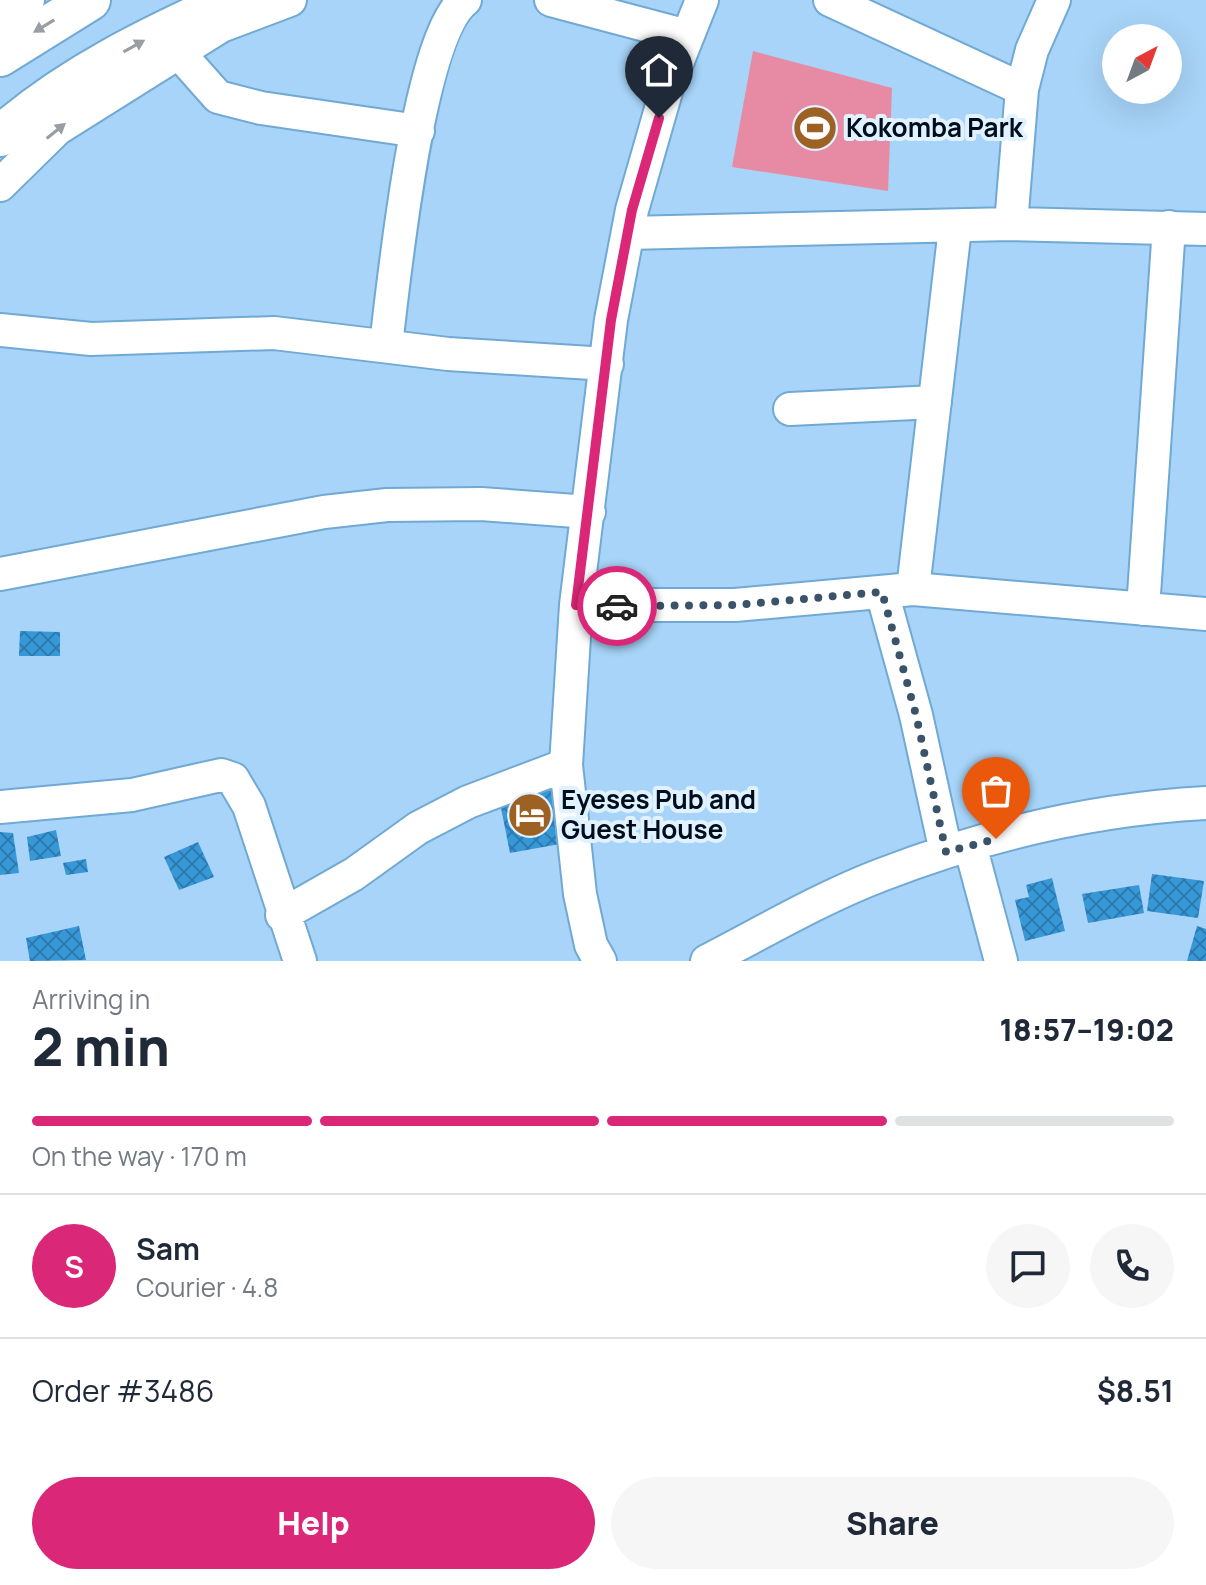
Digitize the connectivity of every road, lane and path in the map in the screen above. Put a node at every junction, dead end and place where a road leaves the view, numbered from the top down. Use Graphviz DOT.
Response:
graph roads {
  1 [pos="28,0"];
  2 [pos="90,0"];
  3 [pos="231,0"];
  4 [pos="290,0"];
  5 [pos="465,0"];
  6 [pos="551,0"];
  7 [pos="702,0"];
  8 [pos="830,0"];
  9 [pos="1054,0"];
  10 [pos="0,20"];
  11 [pos="687,36"];
  12 [pos="179,53"];
  13 [pos="0,56"];
  14 [pos="1022,89"];
  15 [pos="418,131"];
  16 [pos="0,136"];
  17 [pos="0,185"];
  18 [pos="1011,224"];
  19 [pos="1169,227"];
  20 [pos="955,228"];
  21 [pos="1206,229"];
  22 [pos="628,233"];
  23 [pos="0,330"];
  24 [pos="386,345"];
  25 [pos="607,364"];
  26 [pos="935,402"];
  27 [pos="790,409"];
  28 [pos="589,512"];
  29 [pos="0,574"];
  30 [pos="897,590"];
  31 [pos="576,605"];
  32 [pos="1143,609"];
  33 [pos="1206,614"];
  34 [pos="566,765"];
  35 [pos="1206,803"];
  36 [pos="0,807"];
  37 [pos="958,848"];
  38 [pos="282,915"];
  39 [pos="300,961"];
  40 [pos="600,961"];
  41 [pos="707,961"];
  42 [pos="1001,961"];
  1 -- 10 [label="street"];
  2 -- 13 [label="main road, one-way"];
  16 -- 3 [label="main road, one-way"];
  4 -- 12 [label="street"];
  5 -- 15 [label="street"];
  6 -- 11 [label="street"];
  7 -- 11 [label="street"];
  8 -- 14 [label="street"];
  9 -- 14 [label="street"];
  11 -- 22 [label="street"];
  12 -- 15 [label="street"];
  17 -- 12 [label="street, one-way"];
  14 -- 18 [label="street"];
  15 -- 24 [label="street"];
  18 -- 19 [label="street"];
  18 -- 20 [label="street"];
  19 -- 21 [label="street"];
  19 -- 32 [label="street"];
  20 -- 22 [label="street"];
  20 -- 26 [label="street"];
  22 -- 25 [label="street"];
  23 -- 24 [label="street"];
  24 -- 25 [label="street"];
  25 -- 28 [label="street"];
  26 -- 27 [label="street"];
  26 -- 30 [label="street"];
  28 -- 29 [label="street"];
  28 -- 31 [label="street"];
  30 -- 31 [label="street"];
  30 -- 32 [label="street"];
  30 -- 37 [label="street"];
  31 -- 34 [label="street"];
  32 -- 33 [label="street"];
  34 -- 38 [label="street"];
  34 -- 40 [label="street"];
  35 -- 37 [label="street"];
  36 -- 38 [label="street"];
  37 -- 41 [label="street"];
  37 -- 42 [label="street"];
  38 -- 39 [label="street"];
}
